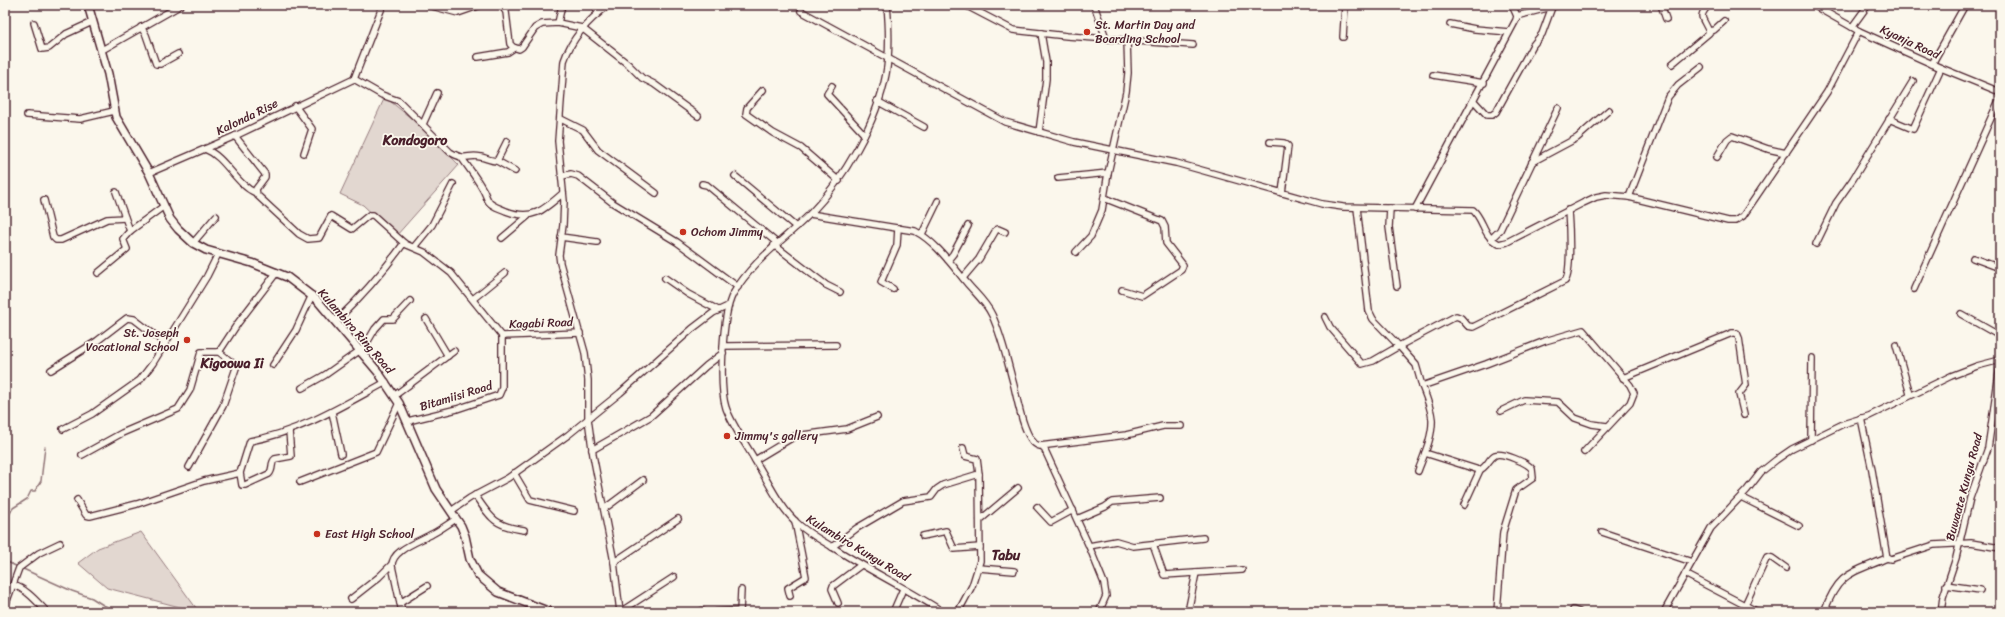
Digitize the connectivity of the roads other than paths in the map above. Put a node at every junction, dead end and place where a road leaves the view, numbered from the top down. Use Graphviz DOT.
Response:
graph roads {
  1 [pos="88,5"];
  2 [pos="181,5"];
  3 [pos="383,5"];
  4 [pos="428,5"];
  5 [pos="481,5"];
  6 [pos="501,5"];
  7 [pos="562,5"];
  8 [pos="596,5"];
  9 [pos="609,5"];
  10 [pos="887,5"];
  11 [pos="965,5"];
  12 [pos="1094,5"];
  13 [pos="1345,5"];
  14 [pos="1512,5"];
  15 [pos="1559,5"];
  16 [pos="1661,5"];
  17 [pos="1709,5"];
  18 [pos="1813,5"];
  19 [pos="1868,5"];
  20 [pos="1965,5"];
  21 [pos="1552,7"];
  22 [pos="802,11"];
  23 [pos="598,13"];
  24 [pos="1517,16"];
  25 [pos="1666,19"];
  26 [pos="1724,21"];
  27 [pos="92,22"];
  28 [pos="34,23"];
  29 [pos="558,23"];
  30 [pos="1450,24"];
  31 [pos="141,27"];
  32 [pos="1852,27"];
  33 [pos="582,28"];
  34 [pos="1710,31"];
  35 [pos="1859,31"];
  36 [pos="1509,32"];
  37 [pos="1041,33"];
  38 [pos="1343,37"];
  39 [pos="1106,38"];
  40 [pos="1127,40"];
  41 [pos="1193,45"];
  42 [pos="514,48"];
  43 [pos="102,50"];
  44 [pos="178,54"];
  45 [pos="478,57"];
  46 [pos="888,57"];
  47 [pos="1672,64"];
  48 [pos="1932,64"];
  49 [pos="1701,67"];
  50 [pos="1941,68"];
  51 [pos="1433,75"];
  52 [pos="354,80"];
  53 [pos="1913,81"];
  54 [pos="1484,83"];
  55 [pos="832,86"];
  56 [pos="763,90"];
  57 [pos="2000,92"];
  58 [pos="437,93"];
  59 [pos="2000,98"];
  60 [pos="877,101"];
  61 [pos="1474,101"];
  62 [pos="295,106"];
  63 [pos="1558,108"];
  64 [pos="1609,110"];
  65 [pos="114,111"];
  66 [pos="27,115"];
  67 [pos="698,116"];
  68 [pos="1889,118"];
  69 [pos="561,119"];
  70 [pos="423,124"];
  71 [pos="924,127"];
  72 [pos="1039,132"];
  73 [pos="864,134"];
  74 [pos="234,136"];
  75 [pos="507,141"];
  76 [pos="1270,142"];
  77 [pos="205,149"];
  78 [pos="1112,151"];
  79 [pos="1786,152"];
  80 [pos="304,153"];
  81 [pos="461,157"];
  82 [pos="1716,158"];
  83 [pos="497,161"];
  84 [pos="1532,162"];
  85 [pos="515,171"];
  86 [pos="149,173"];
  87 [pos="1108,173"];
  88 [pos="562,176"];
  89 [pos="735,176"];
  90 [pos="1058,178"];
  91 [pos="839,180"];
  92 [pos="453,184"];
  93 [pos="702,184"];
  94 [pos="116,192"];
  95 [pos="256,193"];
  96 [pos="563,193"];
  97 [pos="656,193"];
  98 [pos="1282,193"];
  99 [pos="1629,197"];
  100 [pos="1104,198"];
  101 [pos="44,200"];
  102 [pos="938,201"];
  103 [pos="164,206"];
  104 [pos="1357,208"];
  105 [pos="1390,208"];
  106 [pos="1415,209"];
  107 [pos="1568,210"];
  108 [pos="810,214"];
  109 [pos="216,216"];
  110 [pos="528,216"];
  111 [pos="125,218"];
  112 [pos="968,226"];
  113 [pos="796,227"];
  114 [pos="898,228"];
  115 [pos="130,231"];
  116 [pos="1005,232"];
  117 [pos="922,234"];
  118 [pos="561,237"];
  119 [pos="502,238"];
  120 [pos="1491,239"];
  121 [pos="596,242"];
  122 [pos="404,243"];
  123 [pos="193,244"];
  124 [pos="776,244"];
  125 [pos="1816,244"];
  126 [pos="414,247"];
  127 [pos="1076,252"];
  128 [pos="218,254"];
  129 [pos="1973,258"];
  130 [pos="948,260"];
  131 [pos="2000,268"];
  132 [pos="277,272"];
  133 [pos="98,273"];
  134 [pos="505,273"];
  135 [pos="665,278"];
  136 [pos="963,278"];
  137 [pos="1397,286"];
  138 [pos="738,288"];
  139 [pos="893,289"];
  140 [pos="1914,289"];
  141 [pos="1122,290"];
  142 [pos="840,292"];
  143 [pos="312,295"];
  144 [pos="473,300"];
  145 [pos="410,301"];
  146 [pos="728,306"];
  147 [pos="718,310"];
  148 [pos="1961,314"];
  149 [pos="1325,317"];
  150 [pos="426,319"];
  151 [pos="336,321"];
  152 [pos="580,333"];
  153 [pos="502,336"];
  154 [pos="2000,336"];
  155 [pos="165,343"];
  156 [pos="836,345"];
  157 [pos="1896,345"];
  158 [pos="724,346"];
  159 [pos="1399,346"];
  160 [pos="454,351"];
  161 [pos="219,352"];
  162 [pos="360,352"];
  163 [pos="723,353"];
  164 [pos="448,356"];
  165 [pos="1812,358"];
  166 [pos="2000,360"];
  167 [pos="273,365"];
  168 [pos="2000,366"];
  169 [pos="51,370"];
  170 [pos="1623,378"];
  171 [pos="386,382"];
  172 [pos="1422,386"];
  173 [pos="302,388"];
  174 [pos="1910,394"];
  175 [pos="394,396"];
  176 [pos="399,403"];
  177 [pos="1997,408"];
  178 [pos="1501,410"];
  179 [pos="332,412"];
  180 [pos="1744,416"];
  181 [pos="877,418"];
  182 [pos="1861,418"];
  183 [pos="588,419"];
  184 [pos="408,421"];
  185 [pos="1181,426"];
  186 [pos="1607,426"];
  187 [pos="63,429"];
  188 [pos="289,432"];
  189 [pos="1811,440"];
  190 [pos="1043,446"];
  191 [pos="963,448"];
  192 [pos="592,450"];
  193 [pos="1584,452"];
  194 [pos="1425,453"];
  195 [pos="341,454"];
  196 [pos="82,455"];
  197 [pos="755,460"];
  198 [pos="189,467"];
  199 [pos="1480,470"];
  200 [pos="1418,471"];
  201 [pos="240,473"];
  202 [pos="514,473"];
  203 [pos="979,474"];
  204 [pos="643,480"];
  205 [pos="300,482"];
  206 [pos="1018,488"];
  207 [pos="475,495"];
  208 [pos="1741,497"];
  209 [pos="1160,498"];
  210 [pos="77,500"];
  211 [pos="1464,505"];
  212 [pos="1037,508"];
  213 [pos="604,509"];
  214 [pos="1073,510"];
  215 [pos="451,511"];
  216 [pos="574,511"];
  217 [pos="456,519"];
  218 [pos="678,519"];
  219 [pos="1077,519"];
  220 [pos="980,520"];
  221 [pos="795,521"];
  222 [pos="1799,526"];
  223 [pos="524,530"];
  224 [pos="1602,532"];
  225 [pos="923,536"];
  226 [pos="1203,538"];
  227 [pos="60,543"];
  228 [pos="1960,543"];
  229 [pos="1153,544"];
  230 [pos="1090,546"];
  231 [pos="832,547"];
  232 [pos="980,547"];
  233 [pos="2000,548"];
  234 [pos="1887,558"];
  235 [pos="614,562"];
  236 [pos="1692,562"];
  237 [pos="392,564"];
  238 [pos="861,565"];
  239 [pos="979,568"];
  240 [pos="1786,568"];
  241 [pos="1242,570"];
  242 [pos="1014,571"];
  243 [pos="1196,574"];
  244 [pos="1685,574"];
  245 [pos="674,577"];
  246 [pos="13,585"];
  247 [pos="1946,585"];
  248 [pos="427,586"];
  249 [pos="903,589"];
  250 [pos="741,590"];
  251 [pos="1980,590"];
  252 [pos="790,596"];
  253 [pos="350,599"];
  254 [pos="400,603"];
  255 [pos="838,603"];
  256 [pos="1746,605"];
  257 [pos="5,606"];
  258 [pos="47,612"];
  259 [pos="402,612"];
  260 [pos="550,612"];
  261 [pos="620,612"];
  262 [pos="717,612"];
  263 [pos="740,612"];
  264 [pos="893,612"];
  265 [pos="943,612"];
  266 [pos="958,612"];
  267 [pos="1099,612"];
  268 [pos="1188,612"];
  269 [pos="1497,612"];
  270 [pos="1664,612"];
  271 [pos="1758,612"];
  272 [pos="1824,612"];
  273 [pos="1941,612"];
  1 -- 27 [label="street, Kulambiro Ring Road"];
  2 -- 31 [label="street"];
  3 -- 52 [label="street"];
  4 -- 5 [label="street"];
  6 -- 42 [label="street"];
  7 -- 29 [label="street"];
  8 -- 23 [label="street"];
  9 -- 23 [label="street"];
  10 -- 46 [label="street, Kulambiro Kungu Road"];
  11 -- 37 [label="street"];
  12 -- 39 [label="street"];
  13 -- 38 [label="street"];
  14 -- 24 [label="street"];
  15 -- 21 [label="street"];
  16 -- 25 [label="street"];
  17 -- 34 [label="street"];
  18 -- 32 [label="street, Kyanja Road"];
  19 -- 32 [label="street"];
  20 -- 48 [label="street"];
  21 -- 24 [label="street"];
  21 -- 61 [label="street"];
  22 -- 46 [label="street"];
  23 -- 33 [label="street"];
  24 -- 36 [label="street"];
  26 -- 34 [label="street"];
  27 -- 28 [label="street"];
  27 -- 43 [label="street, Kulambiro Ring Road"];
  29 -- 33 [label="street"];
  29 -- 42 [label="street"];
  30 -- 36 [label="street"];
  31 -- 43 [label="street"];
  31 -- 44 [label="street"];
  32 -- 35 [label="street, Kyanja Road"];
  33 -- 67 [label="street"];
  33 -- 69 [label="street"];
  34 -- 47 [label="street"];
  35 -- 48 [label="street, Kyanja Road"];
  35 -- 79 [label="street"];
  36 -- 54 [label="street"];
  37 -- 39 [label="street"];
  37 -- 72 [label="street"];
  39 -- 40 [label="street"];
  40 -- 41 [label="street"];
  40 -- 78 [label="street"];
  42 -- 45 [label="street"];
  43 -- 65 [label="street, Kulambiro Ring Road"];
  46 -- 60 [label="street, Kulambiro Kungu Road"];
  46 -- 72 [label="street"];
  48 -- 50 [label="street, Kyanja Road"];
  49 -- 99 [label="street"];
  50 -- 57 [label="street, Kyanja Road"];
  50 -- 68 [label="street"];
  51 -- 54 [label="street"];
  52 -- 62 [label="street, Kalonda Rise"];
  52 -- 70 [label="street"];
  53 -- 68 [label="street"];
  54 -- 61 [label="street"];
  55 -- 73 [label="street"];
  56 -- 91 [label="street"];
  58 -- 70 [label="street"];
  59 -- 140 [label="street"];
  60 -- 71 [label="street"];
  60 -- 73 [label="street, Kulambiro Kungu Road"];
  61 -- 106 [label="street"];
  62 -- 74 [label="street, Kalonda Rise"];
  62 -- 80 [label="street"];
  63 -- 84 [label="street"];
  64 -- 84 [label="street"];
  65 -- 66 [label="street"];
  65 -- 86 [label="street, Kulambiro Ring Road"];
  68 -- 125 [label="street"];
  69 -- 88 [label="street"];
  69 -- 97 [label="street"];
  70 -- 81 [label="street"];
  72 -- 78 [label="street"];
  73 -- 91 [label="street, Kulambiro Kungu Road"];
  74 -- 77 [label="street, Kalonda Rise"];
  74 -- 95 [label="street"];
  75 -- 83 [label="street"];
  76 -- 98 [label="street"];
  77 -- 86 [label="street, Kalonda Rise"];
  77 -- 95 [label="street"];
  78 -- 87 [label="street"];
  78 -- 98 [label="street"];
  79 -- 82 [label="street"];
  79 -- 99 [label="street"];
  81 -- 83 [label="street"];
  81 -- 110 [label="street"];
  83 -- 85 [label="street"];
  84 -- 120 [label="street"];
  86 -- 103 [label="street, Kulambiro Ring Road"];
  87 -- 90 [label="street"];
  87 -- 100 [label="street"];
  88 -- 96 [label="street"];
  88 -- 138 [label="street"];
  89 -- 113 [label="street"];
  91 -- 108 [label="street, Kulambiro Kungu Road"];
  92 -- 126 [label="street"];
  93 -- 124 [label="street"];
  94 -- 111 [label="street"];
  95 -- 122 [label="street"];
  96 -- 110 [label="street"];
  96 -- 118 [label="street"];
  98 -- 104 [label="street"];
  99 -- 107 [label="street"];
  100 -- 127 [label="street"];
  100 -- 141 [label="street"];
  101 -- 111 [label="street"];
  102 -- 117 [label="street"];
  103 -- 115 [label="street"];
  103 -- 123 [label="street, Kulambiro Ring Road"];
  104 -- 105 [label="street"];
  104 -- 159 [label="street"];
  105 -- 106 [label="street"];
  105 -- 137 [label="street"];
  106 -- 120 [label="street"];
  107 -- 120 [label="street"];
  107 -- 159 [label="street"];
  108 -- 113 [label="street, Kulambiro Kungu Road"];
  108 -- 114 [label="street"];
  109 -- 123 [label="street"];
  110 -- 119 [label="street"];
  111 -- 115 [label="street"];
  112 -- 130 [label="street"];
  113 -- 124 [label="street, Kulambiro Kungu Road"];
  114 -- 117 [label="street"];
  114 -- 139 [label="street"];
  115 -- 133 [label="street"];
  116 -- 136 [label="street"];
  117 -- 130 [label="street"];
  118 -- 121 [label="street"];
  118 -- 152 [label="street"];
  122 -- 126 [label="street"];
  122 -- 151 [label="street"];
  123 -- 128 [label="street, Kulambiro Ring Road"];
  124 -- 138 [label="street, Kulambiro Kungu Road"];
  124 -- 142 [label="street"];
  126 -- 144 [label="street"];
  128 -- 132 [label="street, Kulambiro Ring Road"];
  128 -- 155 [label="street"];
  129 -- 131 [label="street"];
  130 -- 136 [label="street"];
  132 -- 143 [label="street, Kulambiro Ring Road"];
  132 -- 161 [label="street"];
  134 -- 144 [label="street"];
  135 -- 147 [label="street"];
  136 -- 190 [label="street"];
  138 -- 146 [label="street, Kulambiro Kungu Road"];
  143 -- 151 [label="street, Kulambiro Ring Road"];
  143 -- 167 [label="street"];
  144 -- 153 [label="street"];
  145 -- 162 [label="street"];
  146 -- 147 [label="street"];
  146 -- 158 [label="street, Kulambiro Kungu Road"];
  147 -- 183 [label="street"];
  148 -- 154 [label="street"];
  149 -- 159 [label="street"];
  150 -- 164 [label="street"];
  151 -- 162 [label="street, Kulambiro Ring Road"];
  152 -- 153 [label="street, Kagabi Road"];
  152 -- 183 [label="street"];
  153 -- 184 [label="street, Bitamiisi Road"];
  155 -- 169 [label="street"];
  155 -- 187 [label="street"];
  156 -- 158 [label="street"];
  157 -- 174 [label="street"];
  158 -- 163 [label="street, Kulambiro Kungu Road"];
  159 -- 172 [label="street"];
  160 -- 164 [label="street"];
  161 -- 196 [label="street"];
  161 -- 198 [label="street"];
  162 -- 171 [label="street, Kulambiro Ring Road"];
  162 -- 173 [label="street"];
  163 -- 192 [label="street"];
  163 -- 197 [label="street, Kulambiro Kungu Road"];
  164 -- 175 [label="street"];
  165 -- 189 [label="street"];
  166 -- 174 [label="street"];
  168 -- 177 [label="street, Buwaate Kungu Road"];
  170 -- 172 [label="street"];
  170 -- 180 [label="street"];
  170 -- 186 [label="street"];
  171 -- 175 [label="street, Kulambiro Ring Road"];
  171 -- 179 [label="street"];
  172 -- 194 [label="street"];
  174 -- 182 [label="street"];
  175 -- 176 [label="street, Kulambiro Ring Road"];
  176 -- 184 [label="street, Kulambiro Ring Road"];
  176 -- 205 [label="street"];
  177 -- 228 [label="street, Buwaate Kungu Road"];
  178 -- 186 [label="street"];
  179 -- 188 [label="street"];
  179 -- 195 [label="street"];
  181 -- 197 [label="street"];
  182 -- 189 [label="street"];
  182 -- 234 [label="street"];
  183 -- 192 [label="street"];
  183 -- 202 [label="street"];
  184 -- 215 [label="street, Kulambiro Ring Road"];
  185 -- 190 [label="street"];
  186 -- 193 [label="street"];
  188 -- 201 [label="street"];
  188 -- 201 [label="street"];
  189 -- 208 [label="street"];
  190 -- 214 [label="street"];
  191 -- 203 [label="street"];
  192 -- 213 [label="street"];
  194 -- 199 [label="street"];
  194 -- 200 [label="street"];
  197 -- 221 [label="street, Kulambiro Kungu Road"];
  199 -- 211 [label="street"];
  199 -- 269 [label="street"];
  201 -- 210 [label="street"];
  202 -- 207 [label="street"];
  202 -- 216 [label="street"];
  203 -- 220 [label="street"];
  203 -- 231 [label="street"];
  204 -- 213 [label="street"];
  206 -- 220 [label="street"];
  207 -- 215 [label="street"];
  207 -- 223 [label="street"];
  208 -- 222 [label="street"];
  208 -- 236 [label="street"];
  209 -- 219 [label="street"];
  212 -- 214 [label="street"];
  213 -- 235 [label="street"];
  214 -- 219 [label="street"];
  215 -- 217 [label="street, Kulambiro Ring Road"];
  217 -- 237 [label="street"];
  217 -- 260 [label="street, Kulambiro Ring Road"];
  218 -- 235 [label="street"];
  219 -- 230 [label="street"];
  220 -- 232 [label="street"];
  221 -- 231 [label="street, Kulambiro Kungu Road"];
  221 -- 252 [label="street"];
  224 -- 236 [label="street"];
  225 -- 232 [label="street"];
  226 -- 229 [label="street"];
  227 -- 246 [label="street"];
  228 -- 233 [label="street"];
  228 -- 234 [label="street"];
  228 -- 247 [label="street, Buwaate Kungu Road"];
  229 -- 230 [label="street"];
  229 -- 243 [label="street"];
  230 -- 267 [label="street"];
  231 -- 238 [label="street, Kulambiro Kungu Road"];
  232 -- 239 [label="street"];
  234 -- 272 [label="street"];
  235 -- 261 [label="street"];
  236 -- 244 [label="street"];
  237 -- 253 [label="street"];
  237 -- 254 [label="street"];
  238 -- 249 [label="street, Kulambiro Kungu Road"];
  238 -- 255 [label="street"];
  239 -- 242 [label="street"];
  239 -- 266 [label="street"];
  240 -- 256 [label="street"];
  241 -- 243 [label="street"];
  243 -- 268 [label="street"];
  244 -- 256 [label="street"];
  244 -- 270 [label="street"];
  245 -- 261 [label="street"];
  246 -- 257 [label="street"];
  246 -- 258 [label="street"];
  247 -- 251 [label="street"];
  247 -- 273 [label="street, Buwaate Kungu Road"];
  248 -- 254 [label="street"];
  249 -- 264 [label="street"];
  249 -- 265 [label="street, Kulambiro Kungu Road"];
  250 -- 263 [label="street"];
  254 -- 259 [label="street"];
  256 -- 271 [label="street"];
  262 -- 263 [label="street"];
}
